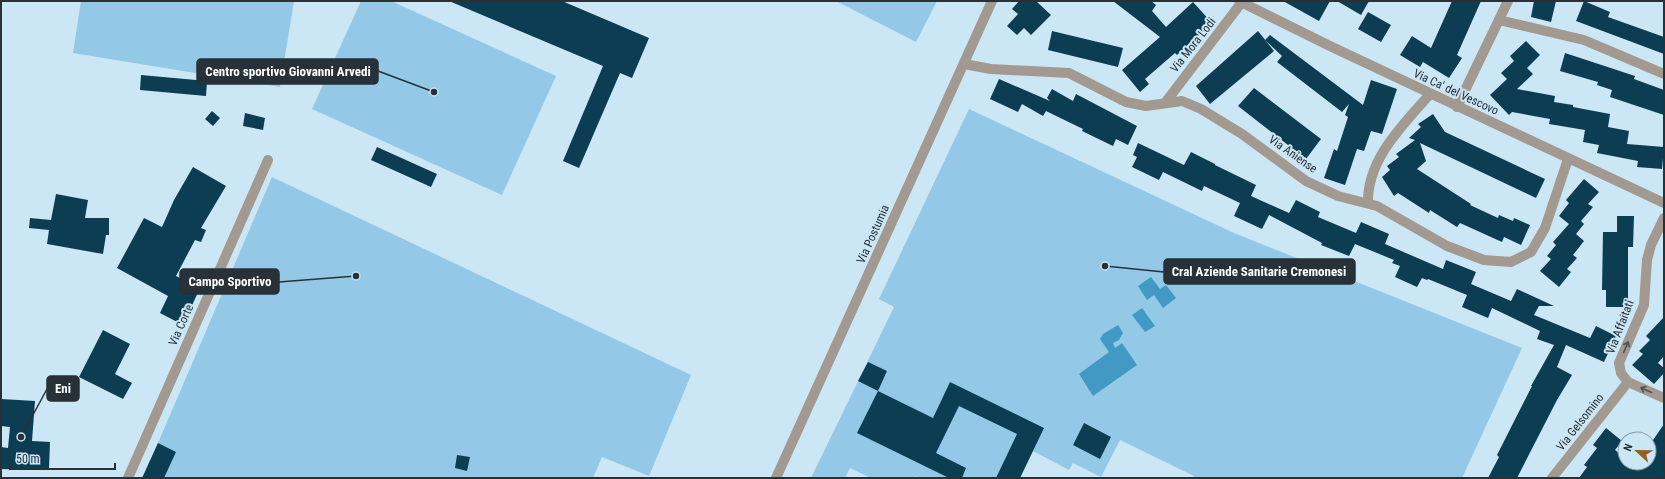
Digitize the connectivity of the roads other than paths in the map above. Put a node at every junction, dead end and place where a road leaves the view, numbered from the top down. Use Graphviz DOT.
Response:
graph roads {
  1 [pos="992,1"];
  2 [pos="1508,1"];
  3 [pos="1241,2"];
  4 [pos="1499,20"];
  5 [pos="964,64"];
  6 [pos="1664,74"];
  7 [pos="1430,94"];
  8 [pos="1165,103"];
  9 [pos="1457,107"];
  10 [pos="1568,159"];
  11 [pos="268,160"];
  12 [pos="1368,203"];
  13 [pos="1664,204"];
  14 [pos="1664,218"];
  15 [pos="1628,382"];
  16 [pos="1664,398"];
  17 [pos="128,478"];
  18 [pos="776,478"];
  19 [pos="1552,478"];
  1 -- 5 [label="street, Via Postumia"];
  2 -- 4 [label="street"];
  3 -- 7 [label="street, Via Ca' del Vescovo"];
  3 -- 8 [label="street, Via Mora Lodi"];
  4 -- 6 [label="street"];
  4 -- 9 [label="street"];
  5 -- 8 [label="street, Via Aniense"];
  5 -- 18 [label="street, Via Postumia"];
  7 -- 9 [label="street, Via Ca' del Vescovo"];
  7 -- 12 [label="street"];
  8 -- 12 [label="street, Via Aniense"];
  9 -- 10 [label="street, Via Ca' del Vescovo"];
  10 -- 12 [label="street, Via Aniense"];
  10 -- 13 [label="street, Via Ca' del Vescovo"];
  11 -- 17 [label="street, Via Corte"];
  15 -- 14 [label="street, Via Affaitati, one-way"];
  16 -- 15 [label="street, one-way"];
  15 -- 19 [label="street, Via Gelsomino"];
}
